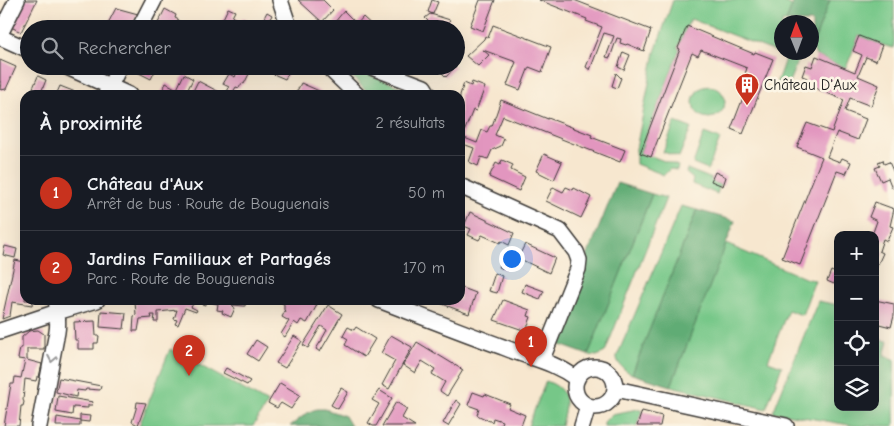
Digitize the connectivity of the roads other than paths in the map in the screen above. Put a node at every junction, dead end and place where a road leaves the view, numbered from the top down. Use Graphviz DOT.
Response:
graph roads {
  1 [pos="17,0"];
  2 [pos="154,0"];
  3 [pos="280,0"];
  4 [pos="144,20"];
  5 [pos="287,20"];
  6 [pos="0,36"];
  7 [pos="20,46"];
  8 [pos="80,75"];
  9 [pos="115,75"];
  10 [pos="336,75"];
  11 [pos="393,75"];
  12 [pos="105,90"];
  13 [pos="108,90"];
  14 [pos="351,90"];
  15 [pos="426,90"];
  16 [pos="465,188"];
  17 [pos="393,305"];
  18 [pos="57,306"];
  19 [pos="0,331"];
  20 [pos="542,359"];
  21 [pos="577,379"];
  22 [pos="616,389"];
  23 [pos="588,406"];
  24 [pos="39,426"];
  25 [pos="582,426"];
  26 [pos="786,426"];
  1 -- 6 [label="street"];
  2 -- 4 [label="street"];
  3 -- 5 [label="street"];
  6 -- 7 [label="street"];
  8 -- 12 [label="street"];
  9 -- 13 [label="street"];
  10 -- 14 [label="street"];
  11 -- 15 [label="street"];
  16 -- 20 [label="street"];
  17 -- 20 [label="street"];
  18 -- 19 [label="street"];
  18 -- 24 [label="street, one-way"];
  20 -- 21 [label="street"];
  21 -- 22 [label="street"];
  21 -- 23 [label="street"];
  22 -- 23 [label="street"];
  22 -- 26 [label="street"];
  23 -- 25 [label="street"];
}
